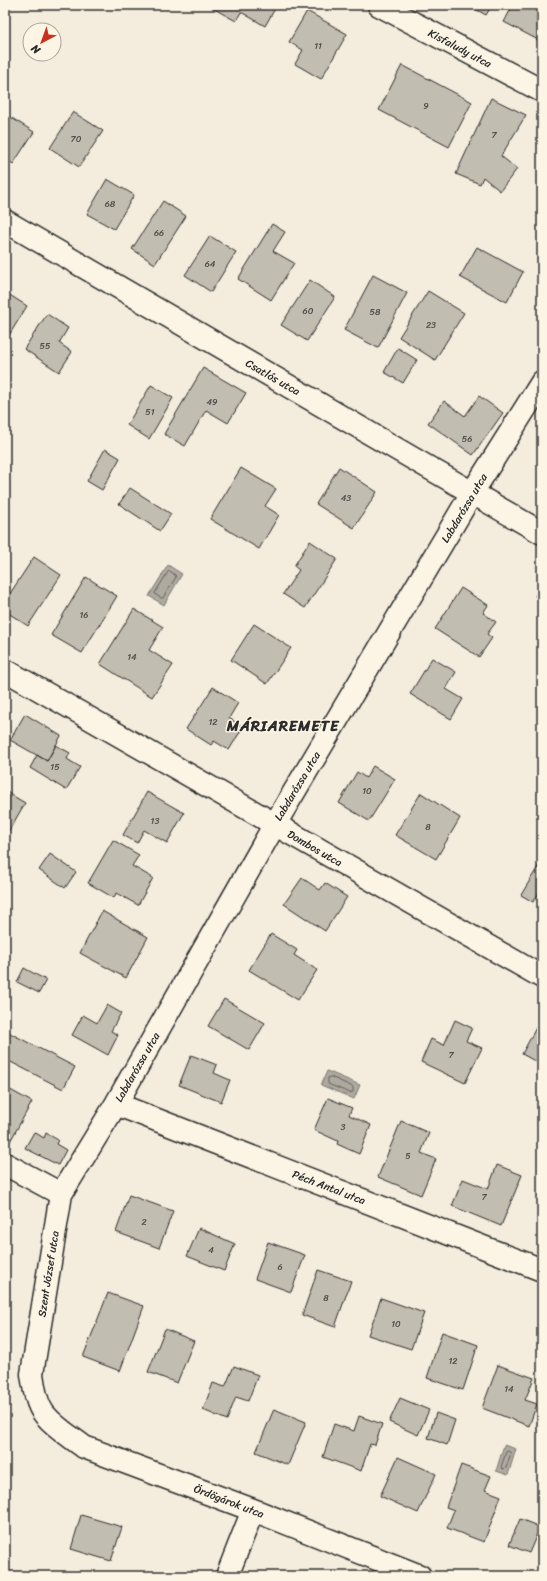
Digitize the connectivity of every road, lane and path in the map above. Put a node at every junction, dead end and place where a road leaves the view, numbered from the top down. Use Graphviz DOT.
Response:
graph roads {
  1 [pos="379,5"];
  2 [pos="542,90"];
  3 [pos="5,220"];
  4 [pos="542,382"];
  5 [pos="472,493"];
  6 [pos="542,532"];
  7 [pos="5,670"];
  8 [pos="274,824"];
  9 [pos="542,977"];
  10 [pos="116,1104"];
  11 [pos="5,1164"];
  12 [pos="60,1194"];
  13 [pos="542,1270"];
  14 [pos="44,1415"];
  15 [pos="253,1510"];
  16 [pos="227,1576"];
  17 [pos="420,1576"];
  1 -- 2 [label="street, Kisfaludy utca"];
  3 -- 5 [label="street, Csatlós utca"];
  4 -- 5 [label="street, Labdarózsa utca"];
  5 -- 6 [label="street, Csatlós utca"];
  5 -- 8 [label="street, Labdarózsa utca"];
  7 -- 8 [label="street, Dombos utca"];
  8 -- 9 [label="street, Dombos utca"];
  8 -- 10 [label="street, Labdarózsa utca"];
  10 -- 12 [label="street, Labdarózsa utca"];
  10 -- 13 [label="street, Péch Antal utca"];
  11 -- 12 [label="street"];
  12 -- 14 [label="street, Szent József utca"];
  14 -- 15 [label="street, Ördögárok utca"];
  15 -- 16 [label="street"];
  15 -- 17 [label="street, Ördögárok utca"];
}
